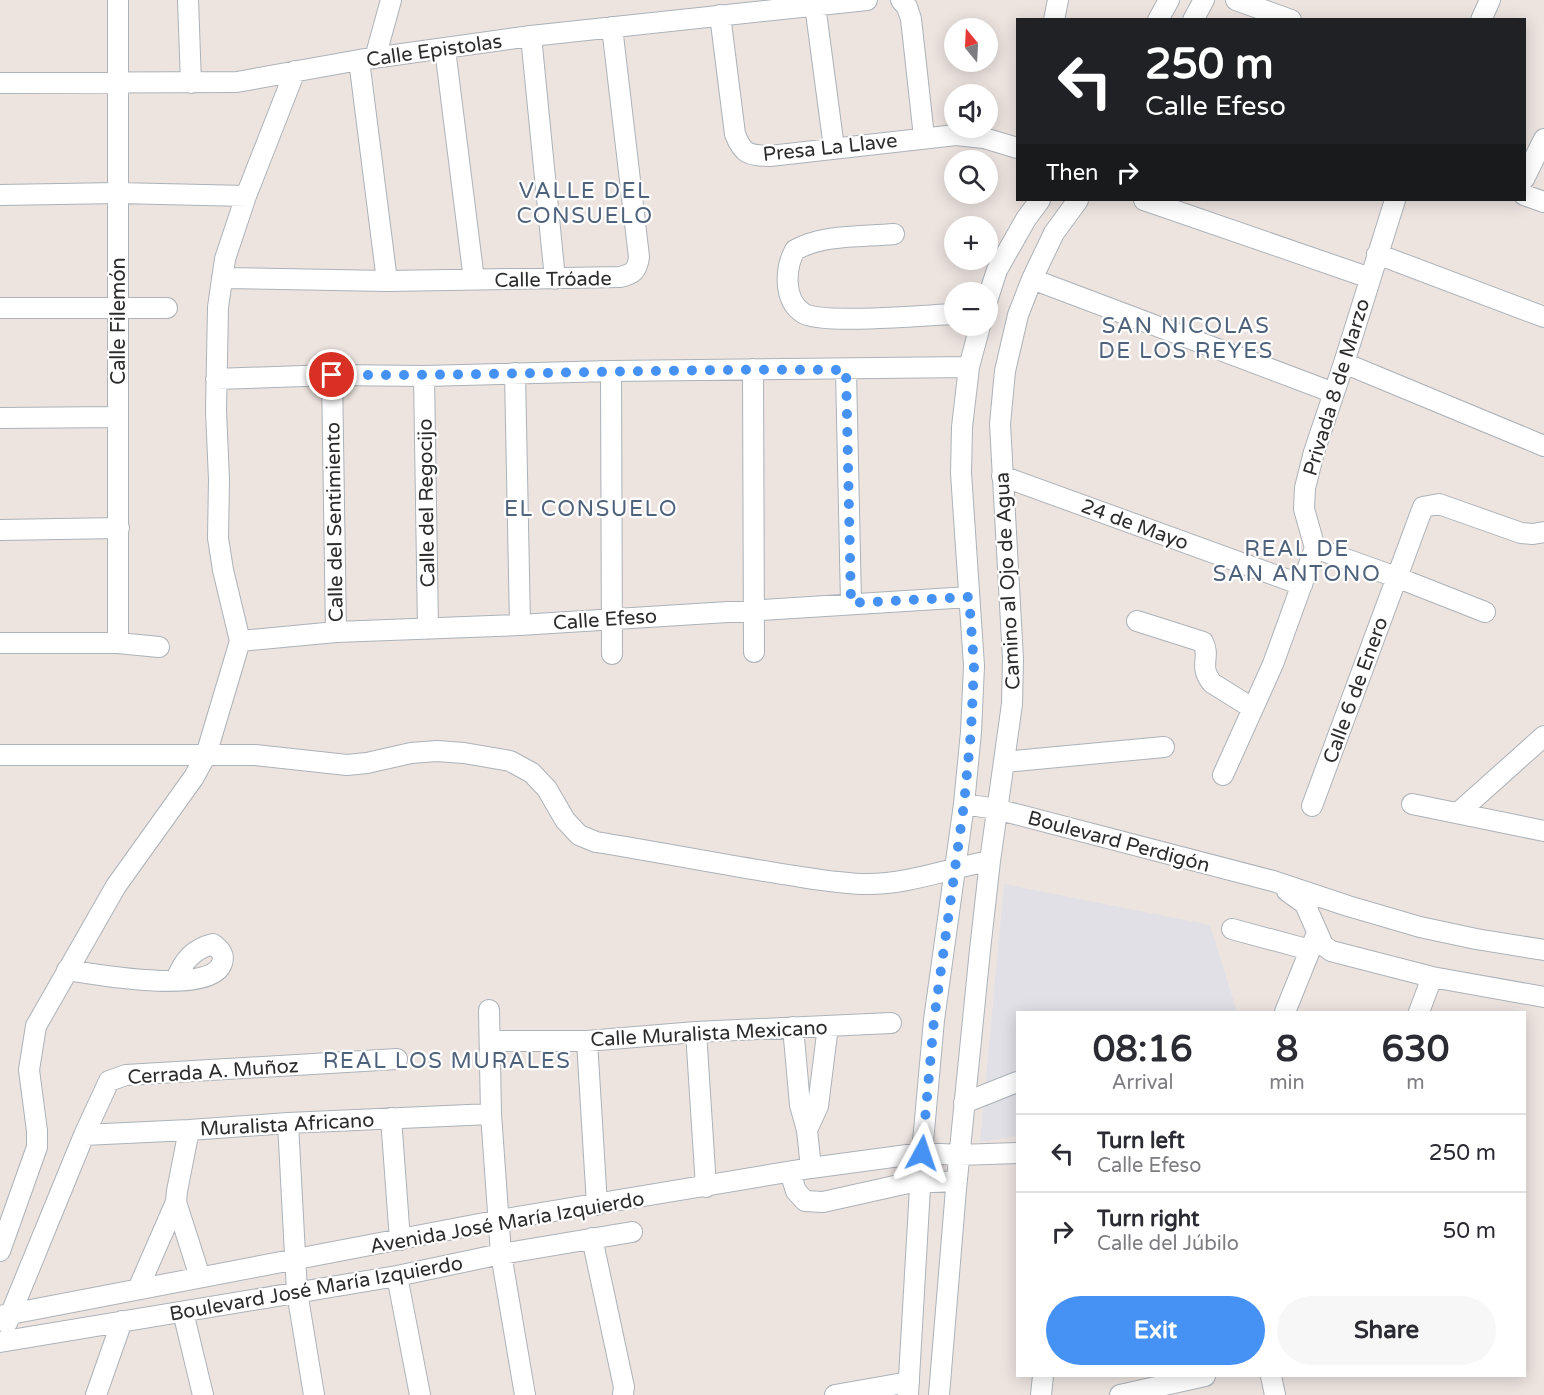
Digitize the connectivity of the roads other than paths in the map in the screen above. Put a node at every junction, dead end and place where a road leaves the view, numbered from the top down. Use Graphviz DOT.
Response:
graph roads {
  1 [pos="118,0"];
  2 [pos="188,0"];
  3 [pos="391,0"];
  4 [pos="867,0"];
  5 [pos="901,0"];
  6 [pos="1058,0"];
  7 [pos="1168,0"];
  8 [pos="1204,0"];
  9 [pos="1236,0"];
  10 [pos="1490,0"];
  11 [pos="814,5"];
  12 [pos="720,15"];
  13 [pos="1054,18"];
  14 [pos="1159,18"];
  15 [pos="1194,18"];
  16 [pos="1286,18"];
  17 [pos="1482,18"];
  18 [pos="612,27"];
  19 [pos="531,36"];
  20 [pos="445,49"];
  21 [pos="367,59"];
  22 [pos="295,71"];
  23 [pos="0,83"];
  24 [pos="118,83"];
  25 [pos="191,83"];
  26 [pos="924,137"];
  27 [pos="1544,139"];
  28 [pos="834,148"];
  29 [pos="1016,148"];
  30 [pos="1526,175"];
  31 [pos="118,193"];
  32 [pos="0,195"];
  33 [pos="246,196"];
  34 [pos="1526,196"];
  35 [pos="1039,201"];
  36 [pos="1077,201"];
  37 [pos="1147,201"];
  38 [pos="1395,201"];
  39 [pos="1544,202"];
  40 [pos="894,234"];
  41 [pos="1377,254"];
  42 [pos="222,278"];
  43 [pos="1370,278"];
  44 [pos="555,279"];
  45 [pos="1032,279"];
  46 [pos="474,280"];
  47 [pos="387,281"];
  48 [pos="993,282"];
  49 [pos="117,307"];
  50 [pos="0,308"];
  51 [pos="167,308"];
  52 [pos="944,314"];
  53 [pos="1544,317"];
  54 [pos="977,336"];
  55 [pos="1344,363"];
  56 [pos="969,367"];
  57 [pos="753,369"];
  58 [pos="846,370"];
  59 [pos="611,371"];
  60 [pos="515,373"];
  61 [pos="332,375"];
  62 [pos="424,376"];
  63 [pos="216,380"];
  64 [pos="1334,393"];
  65 [pos="118,417"];
  66 [pos="0,418"];
  67 [pos="1544,446"];
  68 [pos="1002,476"];
  69 [pos="119,528"];
  70 [pos="0,530"];
  71 [pos="1544,531"];
  72 [pos="1315,548"];
  73 [pos="1396,577"];
  74 [pos="1302,585"];
  75 [pos="969,597"];
  76 [pos="851,603"];
  77 [pos="754,610"];
  78 [pos="1485,612"];
  79 [pos="612,618"];
  80 [pos="1137,621"];
  81 [pos="520,625"];
  82 [pos="428,629"];
  83 [pos="336,632"];
  84 [pos="240,641"];
  85 [pos="0,643"];
  86 [pos="118,643"];
  87 [pos="159,646"];
  88 [pos="753,652"];
  89 [pos="612,654"];
  90 [pos="1252,708"];
  91 [pos="1544,736"];
  92 [pos="1164,747"];
  93 [pos="0,755"];
  94 [pos="206,755"];
  95 [pos="1004,762"];
  96 [pos="1223,775"];
  97 [pos="964,804"];
  98 [pos="1412,804"];
  99 [pos="1312,806"];
  100 [pos="996,809"];
  101 [pos="1458,813"];
  102 [pos="1544,831"];
  103 [pos="990,861"];
  104 [pos="955,867"];
  105 [pos="1273,880"];
  106 [pos="1232,929"];
  107 [pos="1313,941"];
  108 [pos="1544,950"];
  109 [pos="67,969"];
  110 [pos="1432,977"];
  111 [pos="176,980"];
  112 [pos="1544,997"];
  113 [pos="489,1010"];
  114 [pos="1285,1011"];
  115 [pos="1419,1011"];
  116 [pos="891,1023"];
  117 [pos="828,1026"];
  118 [pos="793,1027"];
  119 [pos="696,1032"];
  120 [pos="491,1041"];
  121 [pos="587,1041"];
  122 [pos="397,1059"];
  123 [pos="1016,1082"];
  124 [pos="964,1103"];
  125 [pos="491,1114"];
  126 [pos="391,1118"];
  127 [pos="288,1123"];
  128 [pos="189,1130"];
  129 [pos="807,1130"];
  130 [pos="84,1135"];
  131 [pos="922,1153"];
  132 [pos="1016,1153"];
  133 [pos="959,1155"];
  134 [pos="811,1168"];
  135 [pos="790,1172"];
  136 [pos="957,1181"];
  137 [pos="921,1182"];
  138 [pos="706,1187"];
  139 [pos="176,1202"];
  140 [pos="597,1205"];
  141 [pos="500,1220"];
  142 [pos="632,1232"];
  143 [pos="592,1238"];
  144 [pos="400,1240"];
  145 [pos="0,1251"];
  146 [pos="501,1254"];
  147 [pos="296,1261"];
  148 [pos="200,1276"];
  149 [pos="397,1276"];
  150 [pos="138,1289"];
  151 [pos="297,1292"];
  152 [pos="183,1312"];
  153 [pos="5,1315"];
  154 [pos="122,1321"];
  155 [pos="0,1341"];
  156 [pos="1043,1377"];
  157 [pos="1201,1377"];
  158 [pos="1271,1377"];
  159 [pos="908,1388"];
  160 [pos="96,1395"];
  161 [pos="203,1395"];
  162 [pos="314,1395"];
  163 [pos="420,1395"];
  164 [pos="525,1395"];
  165 [pos="623,1395"];
  166 [pos="835,1395"];
  167 [pos="939,1395"];
  168 [pos="1041,1395"];
  169 [pos="1120,1395"];
  170 [pos="1275,1395"];
  1 -- 24 [label="street, Calle Filemón"];
  2 -- 25 [label="street"];
  3 -- 21 [label="street"];
  4 -- 11 [label="street, Calle Epistolas"];
  5 -- 26 [label="street"];
  6 -- 13 [label="street"];
  7 -- 14 [label="street"];
  8 -- 15 [label="street"];
  9 -- 16 [label="street"];
  10 -- 17 [label="street"];
  11 -- 12 [label="street, Calle Epistolas"];
  11 -- 28 [label="street"];
  12 -- 18 [label="street, Calle Epistolas"];
  12 -- 28 [label="street, Presa La Llave"];
  18 -- 19 [label="street, Calle Epistolas"];
  18 -- 44 [label="street, Calle Tróade"];
  19 -- 20 [label="street, Calle Epistolas"];
  19 -- 44 [label="street"];
  20 -- 21 [label="street, Calle Epistolas"];
  20 -- 46 [label="street"];
  21 -- 22 [label="street, Calle Epistolas"];
  21 -- 47 [label="street"];
  22 -- 25 [label="street, Calle Epistolas"];
  22 -- 33 [label="street"];
  23 -- 24 [label="street, Calle Epistolas"];
  24 -- 25 [label="street, Calle Epistolas"];
  24 -- 31 [label="street, Calle Filemón"];
  26 -- 28 [label="street, Presa La Llave"];
  26 -- 29 [label="street, Presa La Llave"];
  27 -- 30 [label="street"];
  31 -- 32 [label="street"];
  31 -- 33 [label="street"];
  31 -- 49 [label="street, Calle Filemón"];
  33 -- 42 [label="street"];
  34 -- 39 [label="street"];
  35 -- 48 [label="street"];
  36 -- 45 [label="street, Camino al Ojo de Agua"];
  37 -- 43 [label="street"];
  38 -- 41 [label="street, Privada 8 de Marzo"];
  40 -- 52 [label="street"];
  41 -- 43 [label="street, Privada 8 de Marzo"];
  41 -- 53 [label="street"];
  42 -- 47 [label="street, Calle Tróade"];
  42 -- 63 [label="street"];
  43 -- 55 [label="street, Privada 8 de Marzo"];
  44 -- 46 [label="street, Calle Tróade"];
  45 -- 64 [label="street"];
  45 -- 68 [label="street, Camino al Ojo de Agua"];
  46 -- 47 [label="street, Calle Tróade"];
  49 -- 50 [label="street"];
  49 -- 51 [label="street"];
  49 -- 65 [label="street, Calle Filemón"];
  54 -- 56 [label="street, Camino al Ojo de Agua"];
  55 -- 64 [label="street, Privada 8 de Marzo"];
  55 -- 67 [label="street"];
  56 -- 58 [label="street"];
  56 -- 75 [label="street, Camino al Ojo de Agua"];
  57 -- 58 [label="street"];
  57 -- 59 [label="street"];
  57 -- 77 [label="street"];
  58 -- 76 [label="street"];
  59 -- 60 [label="street"];
  59 -- 79 [label="street"];
  60 -- 62 [label="street"];
  60 -- 81 [label="street"];
  61 -- 62 [label="street"];
  61 -- 63 [label="street"];
  61 -- 83 [label="street, Calle del Sentimiento"];
  62 -- 82 [label="street, Calle del Regocijo"];
  63 -- 84 [label="street"];
  64 -- 72 [label="street, Privada 8 de Marzo"];
  65 -- 66 [label="street"];
  65 -- 69 [label="street, Calle Filemón"];
  68 -- 74 [label="street, 24 de Mayo"];
  68 -- 95 [label="street, Camino al Ojo de Agua"];
  69 -- 70 [label="street"];
  69 -- 86 [label="street, Calle Filemón"];
  71 -- 73 [label="street, Calle 6 de Enero"];
  72 -- 73 [label="street"];
  72 -- 74 [label="street"];
  73 -- 78 [label="street"];
  73 -- 99 [label="street, Calle 6 de Enero"];
  74 -- 90 [label="street"];
  75 -- 76 [label="street, Calle Efeso"];
  75 -- 97 [label="street, Camino al Ojo de Agua"];
  76 -- 77 [label="street, Calle Efeso"];
  77 -- 79 [label="street, Calle Efeso"];
  77 -- 88 [label="street"];
  79 -- 81 [label="street, Calle Efeso"];
  79 -- 89 [label="street"];
  80 -- 90 [label="street"];
  81 -- 82 [label="street, Calle Efeso"];
  82 -- 83 [label="street, Calle Efeso"];
  83 -- 84 [label="street, Calle Efeso"];
  84 -- 94 [label="street"];
  85 -- 86 [label="street"];
  86 -- 87 [label="street"];
  90 -- 96 [label="street"];
  91 -- 101 [label="street"];
  92 -- 95 [label="street"];
  93 -- 94 [label="street"];
  94 -- 104 [label="street"];
  94 -- 109 [label="street"];
  95 -- 100 [label="street, Camino al Ojo de Agua"];
  97 -- 100 [label="street, Boulevard Perdigón"];
  97 -- 104 [label="street, Camino al Ojo de Agua"];
  98 -- 101 [label="street"];
  100 -- 103 [label="street, Camino al Ojo de Agua"];
  100 -- 105 [label="street, Boulevard Perdigón"];
  101 -- 102 [label="street"];
  103 -- 104 [label="street"];
  103 -- 124 [label="street, Camino al Ojo de Agua"];
  104 -- 131 [label="street, Camino al Ojo de Agua"];
  105 -- 107 [label="street, Boulevard Perdigón"];
  105 -- 108 [label="street, Boulevard Perdigón"];
  106 -- 107 [label="street"];
  107 -- 110 [label="street, Boulevard Perdigón"];
  107 -- 114 [label="street"];
  109 -- 111 [label="street"];
  109 -- 145 [label="street"];
  110 -- 112 [label="street, Boulevard Perdigón"];
  110 -- 115 [label="street"];
  113 -- 120 [label="street"];
  116 -- 117 [label="street, Calle Muralista Mexicano"];
  117 -- 118 [label="street, Calle Muralista Mexicano"];
  117 -- 129 [label="street"];
  118 -- 119 [label="street, Calle Muralista Mexicano"];
  118 -- 129 [label="street"];
  119 -- 121 [label="street, Calle Muralista Mexicano"];
  119 -- 138 [label="street"];
  120 -- 121 [label="street, Calle Muralista Mexicano"];
  120 -- 125 [label="street"];
  121 -- 140 [label="street"];
  122 -- 130 [label="street, Cerrada A. Muñoz"];
  123 -- 124 [label="street"];
  124 -- 133 [label="street, Camino al Ojo de Agua"];
  125 -- 126 [label="street, Muralista Africano"];
  125 -- 141 [label="street"];
  126 -- 127 [label="street, Muralista Africano"];
  126 -- 144 [label="street"];
  127 -- 128 [label="street, Muralista Africano"];
  127 -- 147 [label="street"];
  128 -- 130 [label="street, Muralista Africano"];
  128 -- 139 [label="street"];
  129 -- 134 [label="street"];
  130 -- 153 [label="street"];
  131 -- 133 [label="street, Avenida José María Izquierdo"];
  131 -- 134 [label="street, Avenida José María Izquierdo"];
  131 -- 137 [label="street, Camino al Ojo de Agua"];
  132 -- 133 [label="street, Avenida José María Izquierdo"];
  133 -- 136 [label="street, Camino al Ojo de Agua"];
  134 -- 135 [label="street, Avenida José María Izquierdo"];
  135 -- 137 [label="street"];
  135 -- 138 [label="street, Avenida José María Izquierdo"];
  136 -- 137 [label="street"];
  136 -- 167 [label="street, Camino al Ojo de Agua"];
  137 -- 159 [label="street, Camino al Ojo de Agua"];
  138 -- 140 [label="street, Avenida José María Izquierdo"];
  139 -- 148 [label="street"];
  139 -- 150 [label="street"];
  140 -- 141 [label="street, Avenida José María Izquierdo"];
  141 -- 144 [label="street, Avenida José María Izquierdo"];
  141 -- 146 [label="street"];
  142 -- 143 [label="street, Boulevard José María Izquierdo"];
  143 -- 146 [label="street, Boulevard José María Izquierdo"];
  143 -- 165 [label="street"];
  144 -- 147 [label="street, Avenida José María Izquierdo"];
  146 -- 149 [label="street, Boulevard José María Izquierdo"];
  146 -- 164 [label="street"];
  147 -- 148 [label="street, Avenida José María Izquierdo"];
  147 -- 151 [label="street"];
  148 -- 150 [label="street, Avenida José María Izquierdo"];
  149 -- 151 [label="street, Boulevard José María Izquierdo"];
  149 -- 163 [label="street"];
  150 -- 153 [label="street, Avenida José María Izquierdo"];
  151 -- 152 [label="street, Boulevard José María Izquierdo"];
  151 -- 162 [label="street"];
  152 -- 154 [label="street, Boulevard José María Izquierdo"];
  152 -- 161 [label="street"];
  153 -- 155 [label="street"];
  154 -- 155 [label="street, Boulevard José María Izquierdo"];
  154 -- 160 [label="street"];
  156 -- 168 [label="street"];
  157 -- 169 [label="street"];
  158 -- 170 [label="street"];
  159 -- 166 [label="street"];
}
